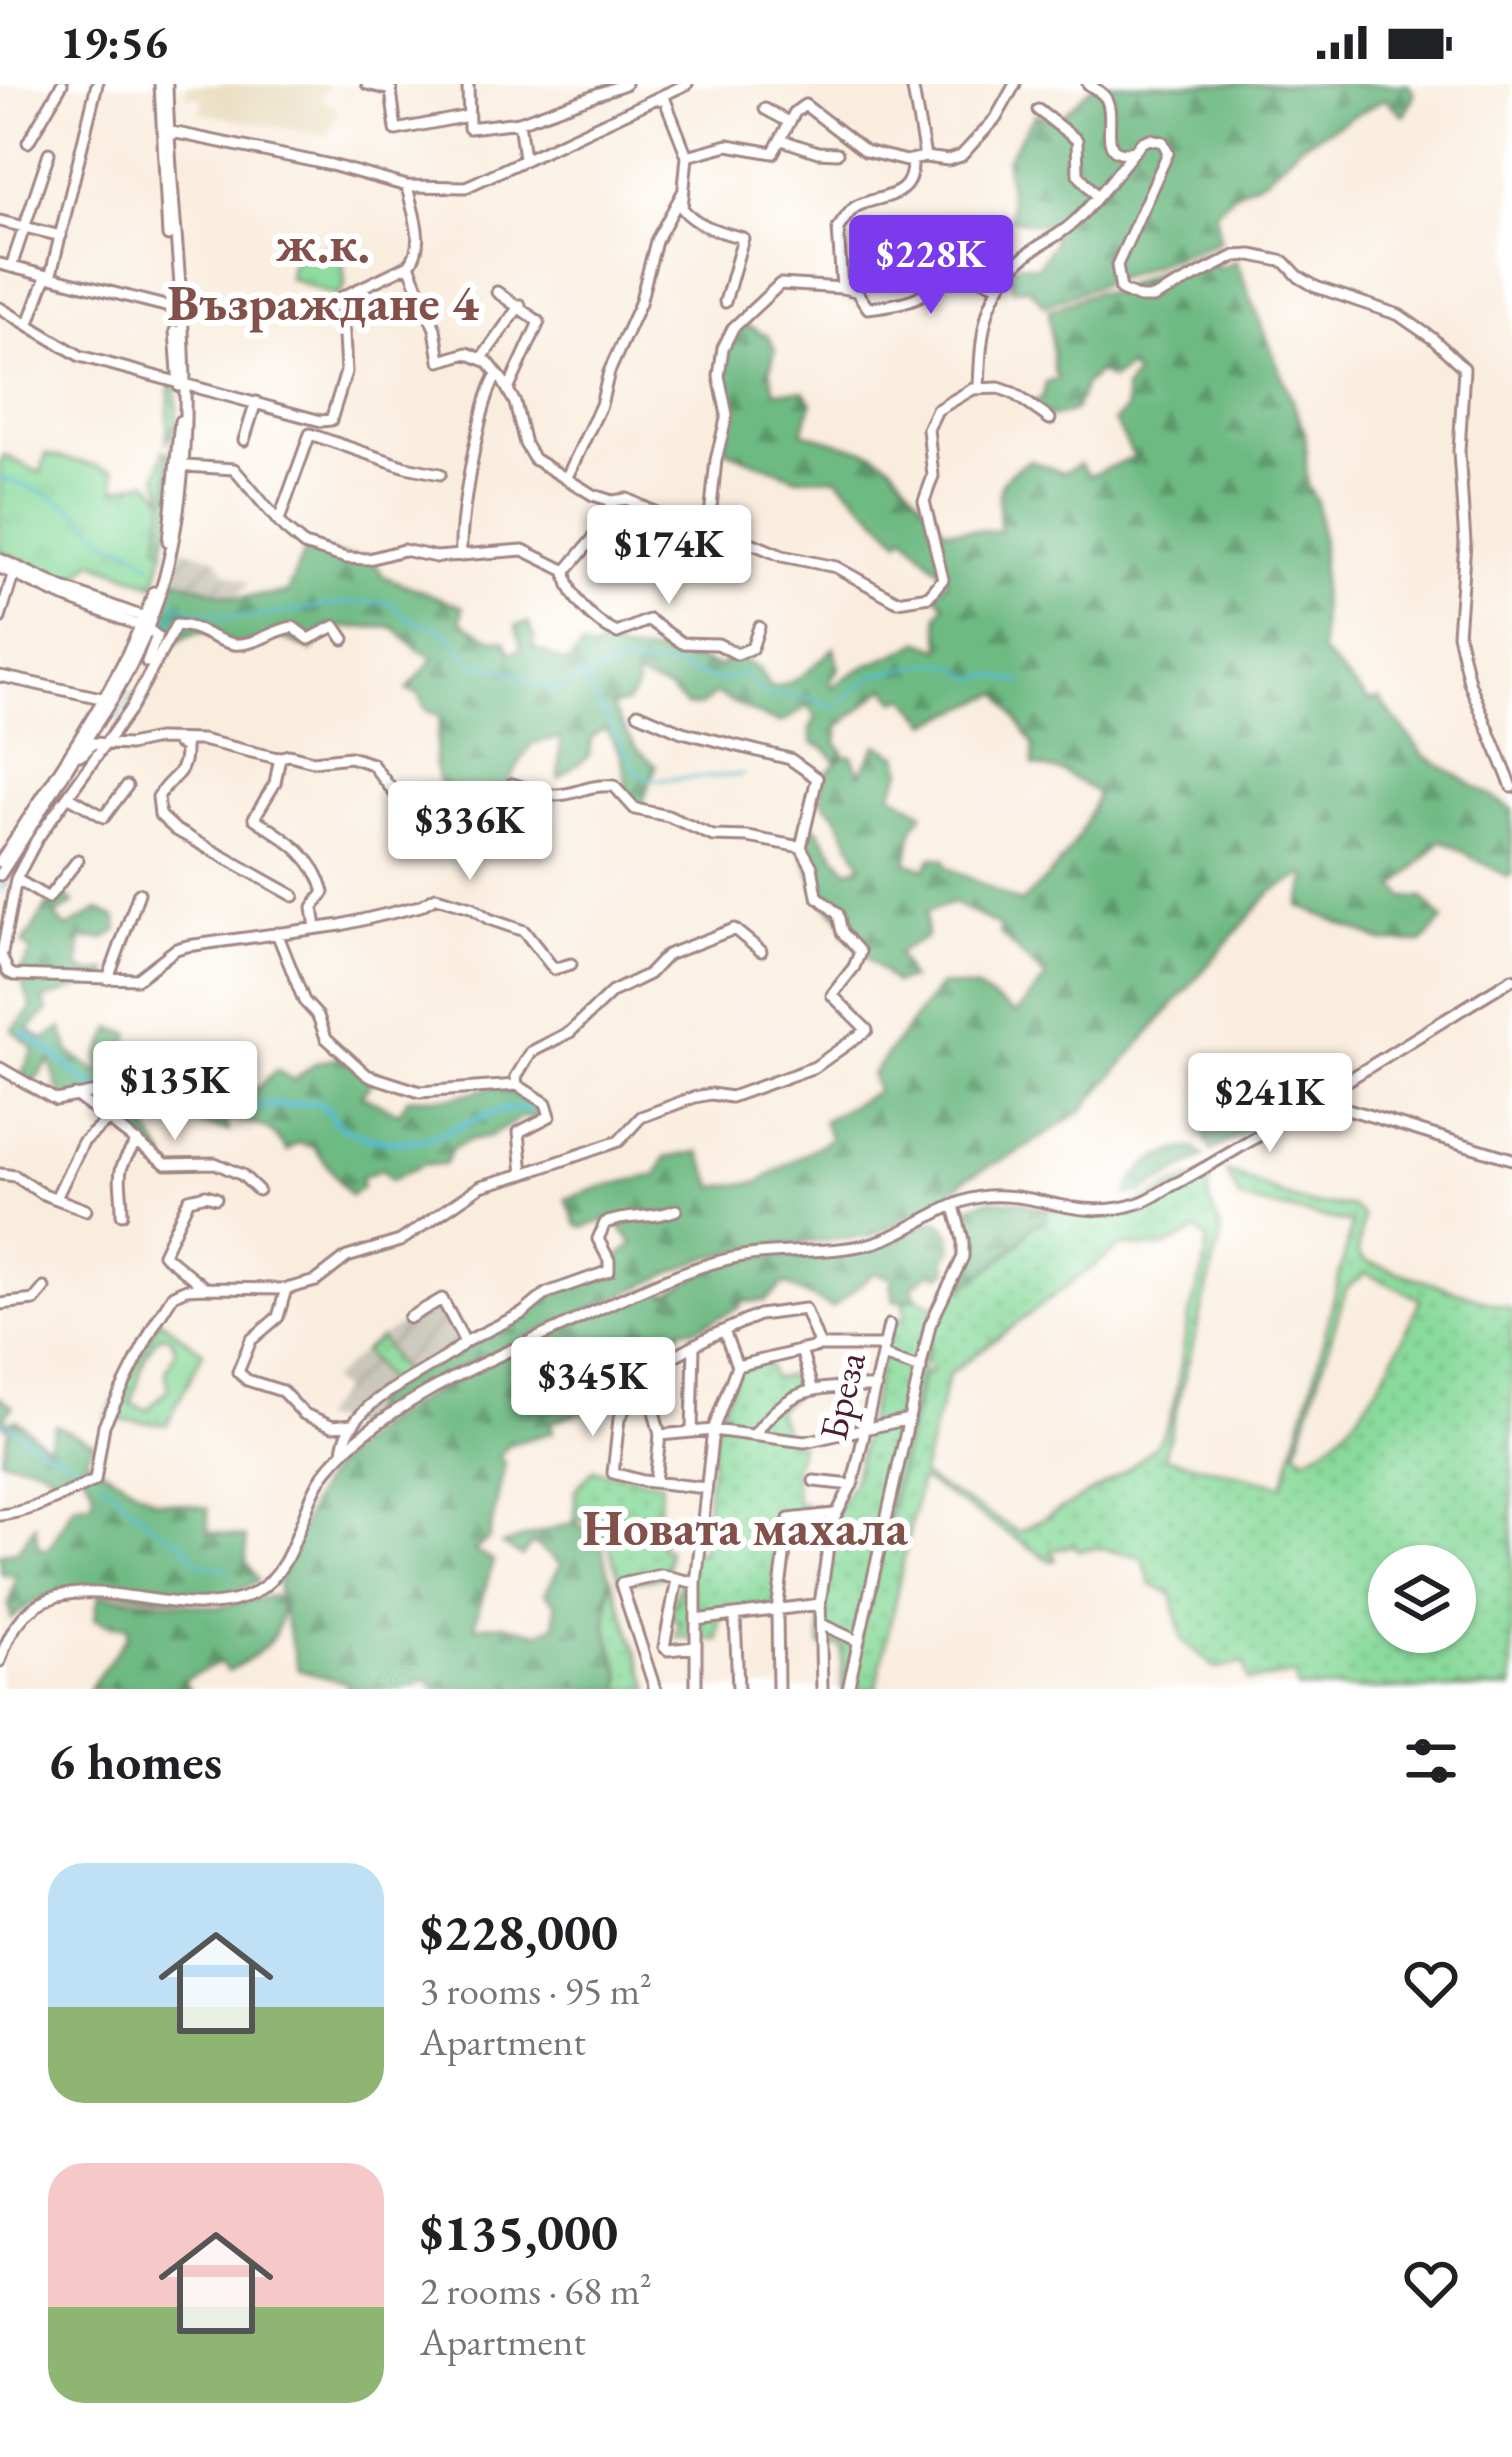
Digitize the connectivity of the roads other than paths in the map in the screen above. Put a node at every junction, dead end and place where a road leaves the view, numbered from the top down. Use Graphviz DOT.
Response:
graph roads {
  1 [pos="62,84"];
  2 [pos="97,84"];
  3 [pos="163,84"];
  4 [pos="368,84"];
  5 [pos="468,84"];
  6 [pos="625,84"];
  7 [pos="687,84"];
  8 [pos="912,84"];
  9 [pos="1016,84"];
  10 [pos="1088,84"];
  11 [pos="609,87"];
  12 [pos="655,99"];
  13 [pos="766,109"];
  14 [pos="1038,110"];
  15 [pos="468,116"];
  16 [pos="617,119"];
  17 [pos="519,122"];
  18 [pos="789,122"];
  19 [pos="167,131"];
  20 [pos="782,140"];
  21 [pos="28,142"];
  22 [pos="1135,151"];
  23 [pos="49,153"];
  24 [pos="836,153"];
  25 [pos="687,156"];
  26 [pos="925,157"];
  27 [pos="524,158"];
  28 [pos="912,161"];
  29 [pos="407,186"];
  30 [pos="682,192"];
  31 [pos="1097,196"];
  32 [pos="0,221"];
  33 [pos="24,226"];
  34 [pos="61,236"];
  35 [pos="6,265"];
  36 [pos="410,265"];
  37 [pos="48,277"];
  38 [pos="997,286"];
  39 [pos="842,288"];
  40 [pos="496,292"];
  41 [pos="725,302"];
  42 [pos="520,305"];
  43 [pos="0,308"];
  44 [pos="173,308"];
  45 [pos="29,323"];
  46 [pos="482,358"];
  47 [pos="497,374"];
  48 [pos="182,382"];
  49 [pos="979,388"];
  50 [pos="508,390"];
  51 [pos="256,402"];
  52 [pos="298,415"];
  53 [pos="1050,419"];
  54 [pos="331,420"];
  55 [pos="310,434"];
  56 [pos="244,440"];
  57 [pos="335,440"];
  58 [pos="185,466"];
  59 [pos="440,474"];
  60 [pos="566,479"];
  61 [pos="612,500"];
  62 [pos="279,520"];
  63 [pos="709,526"];
  64 [pos="461,556"];
  65 [pos="0,563"];
  66 [pos="15,571"];
  67 [pos="566,572"];
  68 [pos="0,618"];
  69 [pos="146,623"];
  70 [pos="759,627"];
  71 [pos="344,639"];
  72 [pos="148,663"];
  73 [pos="0,676"];
  74 [pos="106,699"];
  75 [pos="638,713"];
  76 [pos="158,740"];
  77 [pos="103,742"];
  78 [pos="76,756"];
  79 [pos="280,757"];
  80 [pos="128,787"];
  81 [pos="1512,788"];
  82 [pos="68,796"];
  83 [pos="801,848"];
  84 [pos="78,860"];
  85 [pos="0,862"];
  86 [pos="0,874"];
  87 [pos="16,880"];
  88 [pos="139,893"];
  89 [pos="294,896"];
  90 [pos="316,928"];
  91 [pos="278,933"];
  92 [pos="761,952"];
  93 [pos="1,953"];
  94 [pos="571,964"];
  95 [pos="108,979"];
  96 [pos="1512,979"];
  97 [pos="0,1068"];
  98 [pos="195,1078"];
  99 [pos="1352,1079"];
  100 [pos="518,1085"];
  101 [pos="1332,1090"];
  102 [pos="75,1095"];
  103 [pos="1343,1105"];
  104 [pos="1304,1108"];
  105 [pos="110,1118"];
  106 [pos="137,1141"];
  107 [pos="1512,1159"];
  108 [pos="0,1174"];
  109 [pos="523,1174"];
  110 [pos="258,1190"];
  111 [pos="56,1198"];
  112 [pos="216,1198"];
  113 [pos="959,1204"];
  114 [pos="86,1210"];
  115 [pos="676,1210"];
  116 [pos="122,1214"];
  117 [pos="928,1219"];
  118 [pos="960,1232"];
  119 [pos="44,1288"];
  120 [pos="206,1288"];
  121 [pos="286,1288"];
  122 [pos="0,1304"];
  123 [pos="410,1318"];
  124 [pos="889,1325"];
  125 [pos="724,1330"];
  126 [pos="465,1342"];
  127 [pos="694,1346"];
  128 [pos="820,1346"];
  129 [pos="801,1350"];
  130 [pos="884,1351"];
  131 [pos="737,1366"];
  132 [pos="921,1370"];
  133 [pos="876,1387"];
  134 [pos="812,1388"];
  135 [pos="628,1401"];
  136 [pos="909,1419"];
  137 [pos="357,1422"];
  138 [pos="868,1427"];
  139 [pos="713,1430"];
  140 [pos="692,1432"];
  141 [pos="660,1435"];
  142 [pos="754,1436"];
  143 [pos="343,1452"];
  144 [pos="814,1481"];
  145 [pos="656,1482"];
  146 [pos="852,1485"];
  147 [pos="706,1488"];
  148 [pos="835,1514"];
  149 [pos="0,1515"];
  150 [pos="677,1579"];
  151 [pos="696,1583"];
  152 [pos="820,1604"];
  153 [pos="777,1611"];
  154 [pos="735,1617"];
  155 [pos="696,1620"];
  156 [pos="821,1624"];
  157 [pos="858,1641"];
  158 [pos="696,1647"];
  159 [pos="0,1661"];
  160 [pos="655,1689"];
  161 [pos="696,1689"];
  162 [pos="738,1689"];
  163 [pos="778,1689"];
  164 [pos="822,1689"];
  165 [pos="848,1689"];
  1 -- 21 [label="street"];
  2 -- 34 [label="street"];
  3 -- 19 [label="street"];
  3 -- 44 [label="street"];
  4 -- 15 [label="street"];
  5 -- 15 [label="street"];
  6 -- 11 [label="street"];
  7 -- 12 [label="street"];
  8 -- 26 [label="street"];
  9 -- 26 [label="street"];
  10 -- 22 [label="street"];
  11 -- 16 [label="street"];
  11 -- 17 [label="street"];
  12 -- 16 [label="street"];
  12 -- 25 [label="street"];
  13 -- 18 [label="street"];
  14 -- 31 [label="street"];
  15 -- 17 [label="street"];
  16 -- 27 [label="street"];
  17 -- 27 [label="street"];
  18 -- 20 [label="street"];
  18 -- 28 [label="street"];
  19 -- 29 [label="street"];
  19 -- 48 [label="street"];
  20 -- 24 [label="street"];
  20 -- 25 [label="street"];
  22 -- 31 [label="street"];
  22 -- 81 [label="street"];
  23 -- 33 [label="street"];
  25 -- 30 [label="street"];
  26 -- 28 [label="street"];
  27 -- 29 [label="street"];
  28 -- 39 [label="street"];
  29 -- 36 [label="street"];
  30 -- 41 [label="street"];
  30 -- 60 [label="street"];
  31 -- 38 [label="street"];
  32 -- 33 [label="street"];
  33 -- 34 [label="street"];
  33 -- 35 [label="street"];
  34 -- 37 [label="street"];
  35 -- 37 [label="street"];
  36 -- 46 [label="street"];
  36 -- 54 [label="street"];
  37 -- 44 [label="street"];
  37 -- 45 [label="street"];
  38 -- 39 [label="street"];
  38 -- 49 [label="street"];
  39 -- 63 [label="street"];
  40 -- 42 [label="street"];
  42 -- 46 [label="street"];
  42 -- 50 [label="street"];
  43 -- 45 [label="street"];
  44 -- 48 [label="street"];
  45 -- 48 [label="street"];
  46 -- 47 [label="street"];
  47 -- 50 [label="street"];
  47 -- 64 [label="street"];
  48 -- 51 [label="street"];
  48 -- 58 [label="street"];
  48 -- 69 [label="street"];
  49 -- 53 [label="street"];
  49 -- 63 [label="street"];
  50 -- 60 [label="street"];
  51 -- 52 [label="street"];
  51 -- 56 [label="street"];
  52 -- 54 [label="street"];
  52 -- 55 [label="street"];
  54 -- 57 [label="street"];
  55 -- 57 [label="street"];
  55 -- 62 [label="street"];
  57 -- 59 [label="street"];
  58 -- 62 [label="street"];
  58 -- 69 [label="street"];
  60 -- 61 [label="street"];
  61 -- 63 [label="street"];
  61 -- 67 [label="street"];
  62 -- 64 [label="street"];
  64 -- 67 [label="street"];
  65 -- 66 [label="street"];
  66 -- 68 [label="street"];
  66 -- 69 [label="street"];
  67 -- 70 [label="street"];
  69 -- 72 [label="street"];
  69 -- 74 [label="street"];
  71 -- 72 [label="street"];
  72 -- 77 [label="street"];
  72 -- 78 [label="street"];
  73 -- 74 [label="street"];
  74 -- 85 [label="street"];
  75 -- 83 [label="street"];
  76 -- 77 [label="street"];
  76 -- 79 [label="street"];
  76 -- 89 [label="street"];
  77 -- 78 [label="street"];
  77 -- 82 [label="street"];
  78 -- 86 [label="street"];
  79 -- 83 [label="street"];
  79 -- 90 [label="street"];
  80 -- 82 [label="street"];
  82 -- 87 [label="street"];
  83 -- 109 [label="street"];
  84 -- 87 [label="street"];
  87 -- 93 [label="street"];
  88 -- 95 [label="street"];
  90 -- 91 [label="street"];
  90 -- 94 [label="street"];
  91 -- 95 [label="street"];
  91 -- 100 [label="street"];
  92 -- 100 [label="street"];
  93 -- 95 [label="street"];
  96 -- 99 [label="street"];
  97 -- 102 [label="street"];
  98 -- 102 [label="street"];
  99 -- 101 [label="street"];
  99 -- 103 [label="street"];
  100 -- 109 [label="street"];
  101 -- 103 [label="street"];
  101 -- 104 [label="street"];
  102 -- 105 [label="street"];
  103 -- 104 [label="street"];
  103 -- 107 [label="street"];
  104 -- 113 [label="street"];
  105 -- 106 [label="street"];
  105 -- 111 [label="street"];
  106 -- 110 [label="street"];
  106 -- 116 [label="street"];
  108 -- 111 [label="street"];
  109 -- 121 [label="street"];
  111 -- 114 [label="street"];
  112 -- 120 [label="street"];
  113 -- 117 [label="street"];
  113 -- 118 [label="street"];
  115 -- 126 [label="street"];
  117 -- 118 [label="street"];
  117 -- 143 [label="street"];
  118 -- 132 [label="street"];
  119 -- 122 [label="street"];
  120 -- 121 [label="street"];
  120 -- 149 [label="street"];
  121 -- 137 [label="street"];
  123 -- 126 [label="street"];
  124 -- 130 [label="street, Бреза"];
  125 -- 127 [label="street"];
  125 -- 128 [label="street"];
  125 -- 131 [label="street"];
  126 -- 137 [label="street"];
  127 -- 140 [label="street"];
  127 -- 141 [label="street"];
  128 -- 129 [label="street"];
  128 -- 130 [label="street"];
  129 -- 131 [label="street"];
  129 -- 134 [label="street"];
  130 -- 132 [label="street"];
  130 -- 133 [label="street, Бреза"];
  131 -- 139 [label="street"];
  132 -- 136 [label="street"];
  133 -- 134 [label="street"];
  133 -- 138 [label="street, Бреза"];
  134 -- 142 [label="street"];
  135 -- 145 [label="street"];
  136 -- 138 [label="street"];
  136 -- 157 [label="street"];
  137 -- 143 [label="street"];
  138 -- 142 [label="street"];
  138 -- 146 [label="street, Бреза"];
  139 -- 140 [label="street"];
  139 -- 142 [label="street"];
  139 -- 147 [label="street"];
  140 -- 141 [label="street"];
  141 -- 145 [label="street"];
  143 -- 159 [label="street"];
  144 -- 146 [label="street"];
  145 -- 147 [label="street"];
  146 -- 148 [label="street, Бреза"];
  147 -- 151 [label="street"];
  148 -- 152 [label="street, Бреза"];
  148 -- 153 [label="street"];
  150 -- 151 [label="street"];
  150 -- 158 [label="street"];
  150 -- 160 [label="street"];
  151 -- 155 [label="street"];
  152 -- 153 [label="street"];
  152 -- 156 [label="street, Бреза"];
  153 -- 154 [label="street"];
  153 -- 163 [label="street"];
  154 -- 155 [label="street"];
  154 -- 162 [label="street"];
  155 -- 158 [label="street"];
  156 -- 157 [label="street"];
  156 -- 164 [label="street, Бреза"];
  157 -- 165 [label="street"];
  158 -- 161 [label="street"];
}
